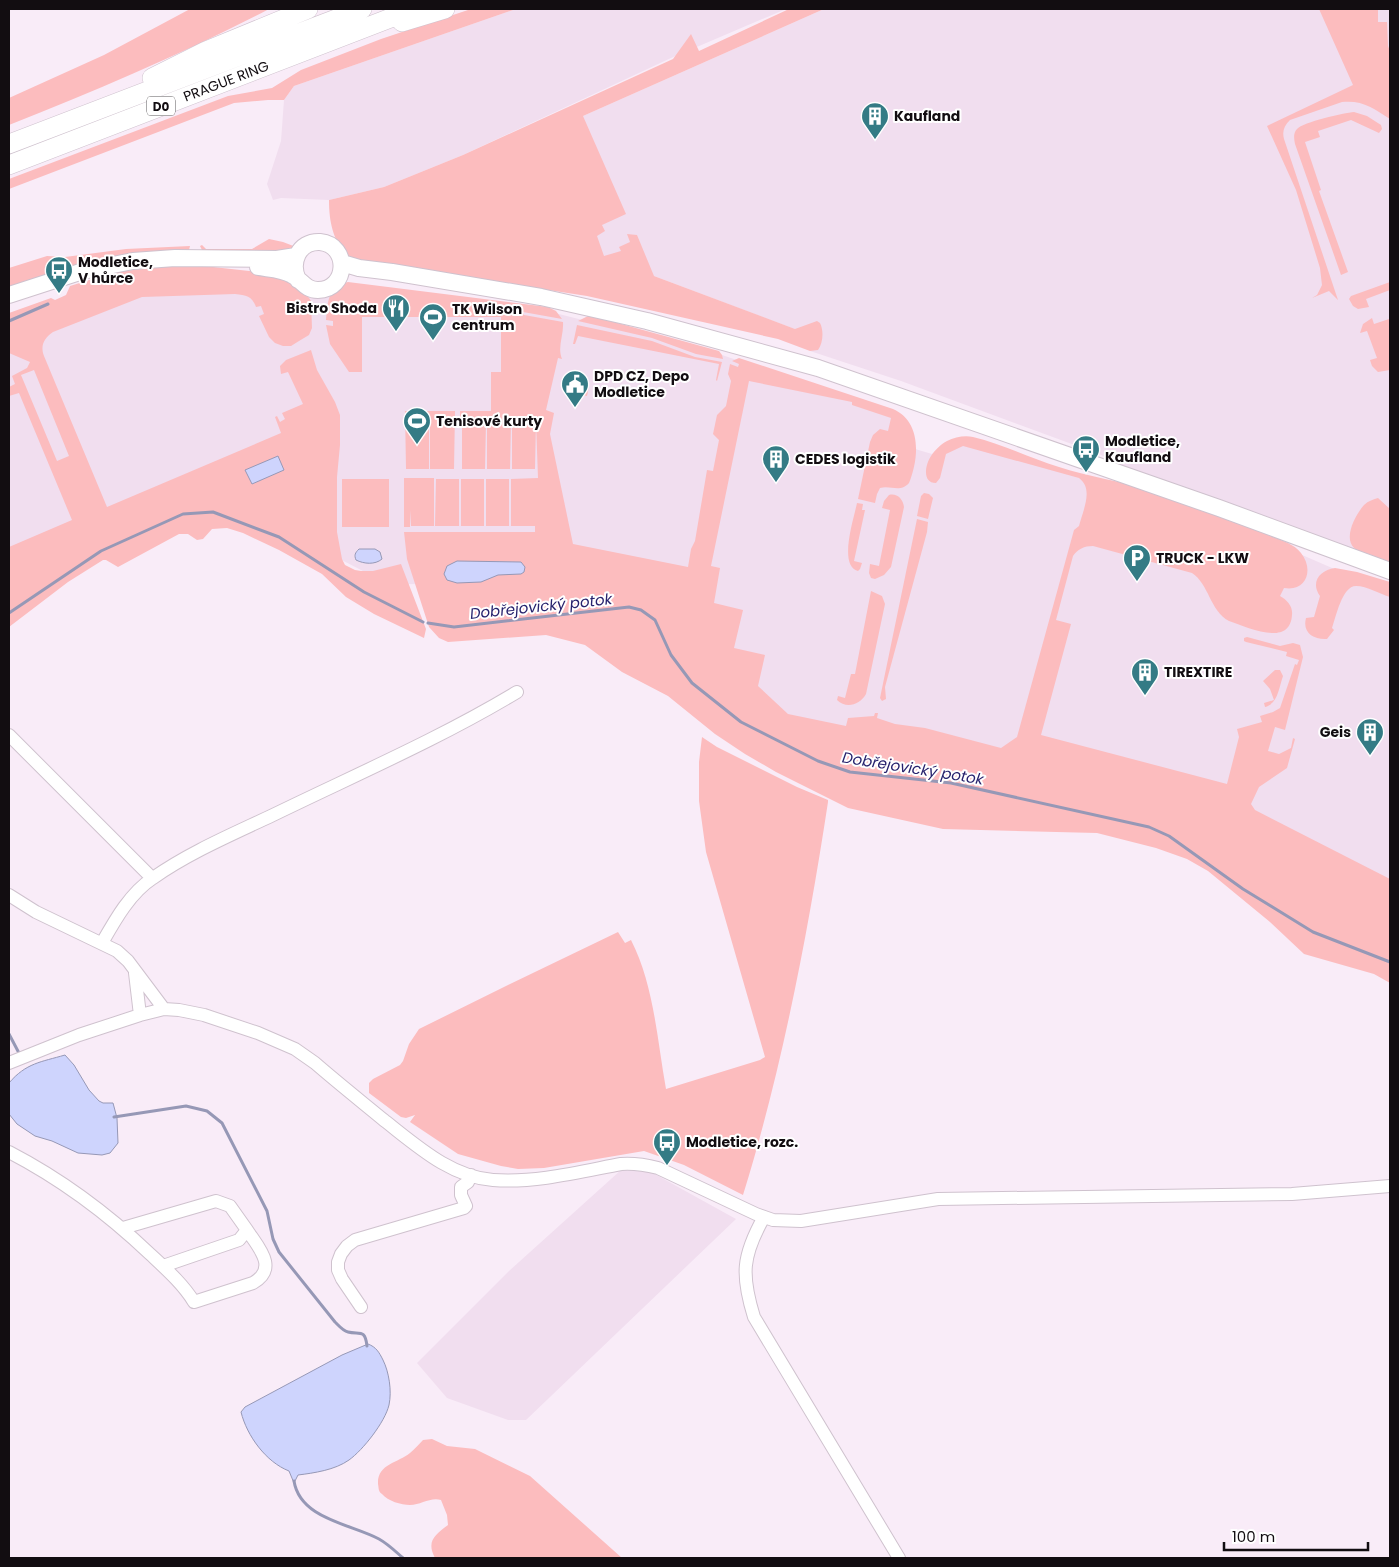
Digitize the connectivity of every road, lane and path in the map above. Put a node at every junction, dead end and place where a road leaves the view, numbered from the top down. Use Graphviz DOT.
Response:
graph roads {
  1 [pos="308,9"];
  2 [pos="362,9"];
  3 [pos="414,9"];
  4 [pos="445,9"];
  5 [pos="314,47"];
  6 [pos="64,123"];
  7 [pos="9,144"];
  8 [pos="9,165"];
  9 [pos="296,256"];
  10 [pos="196,258"];
  11 [pos="340,271"];
  12 [pos="298,280"];
  13 [pos="9,296"];
  14 [pos="1390,571"];
  15 [pos="517,692"];
  16 [pos="9,735"];
  17 [pos="152,878"];
  18 [pos="9,895"];
  19 [pos="102,943"];
  20 [pos="135,972"];
  21 [pos="164,1009"];
  22 [pos="140,1015"];
  23 [pos="17,1060"];
  24 [pos="9,1152"];
  25 [pos="471,1175"];
  26 [pos="1390,1186"];
  27 [pos="764,1217"];
  28 [pos="123,1228"];
  29 [pos="247,1230"];
  30 [pos="163,1266"];
  31 [pos="361,1307"];
  32 [pos="899,1558"];
  1 -- 6 [label="highway"];
  2 -- 6 [label="highway, PRAGUE RING / D0"];
  3 -- 5 [label="highway, PRAGUE RING / D0"];
  4 -- 5 [label="highway, D0"];
  5 -- 8 [label="highway, PRAGUE RING / D0"];
  6 -- 7 [label="highway, PRAGUE RING / D0"];
  9 -- 10 [label="main road"];
  9 -- 11 [label="main road"];
  9 -- 12 [label="main road"];
  10 -- 12 [label="main road"];
  10 -- 13 [label="main road"];
  11 -- 12 [label="main road"];
  11 -- 14 [label="main road"];
  15 -- 17 [label="street"];
  16 -- 17 [label="street"];
  17 -- 19 [label="street"];
  18 -- 19 [label="street"];
  19 -- 20 [label="street"];
  20 -- 21 [label="street"];
  20 -- 22 [label="street"];
  21 -- 22 [label="street"];
  21 -- 25 [label="street"];
  22 -- 23 [label="street"];
  24 -- 28 [label="street"];
  25 -- 27 [label="street"];
  25 -- 31 [label="street"];
  26 -- 27 [label="street"];
  27 -- 32 [label="street"];
  28 -- 29 [label="street"];
  28 -- 30 [label="street"];
  29 -- 30 [label="street"];
  29 -- 30 [label="street"];
}
